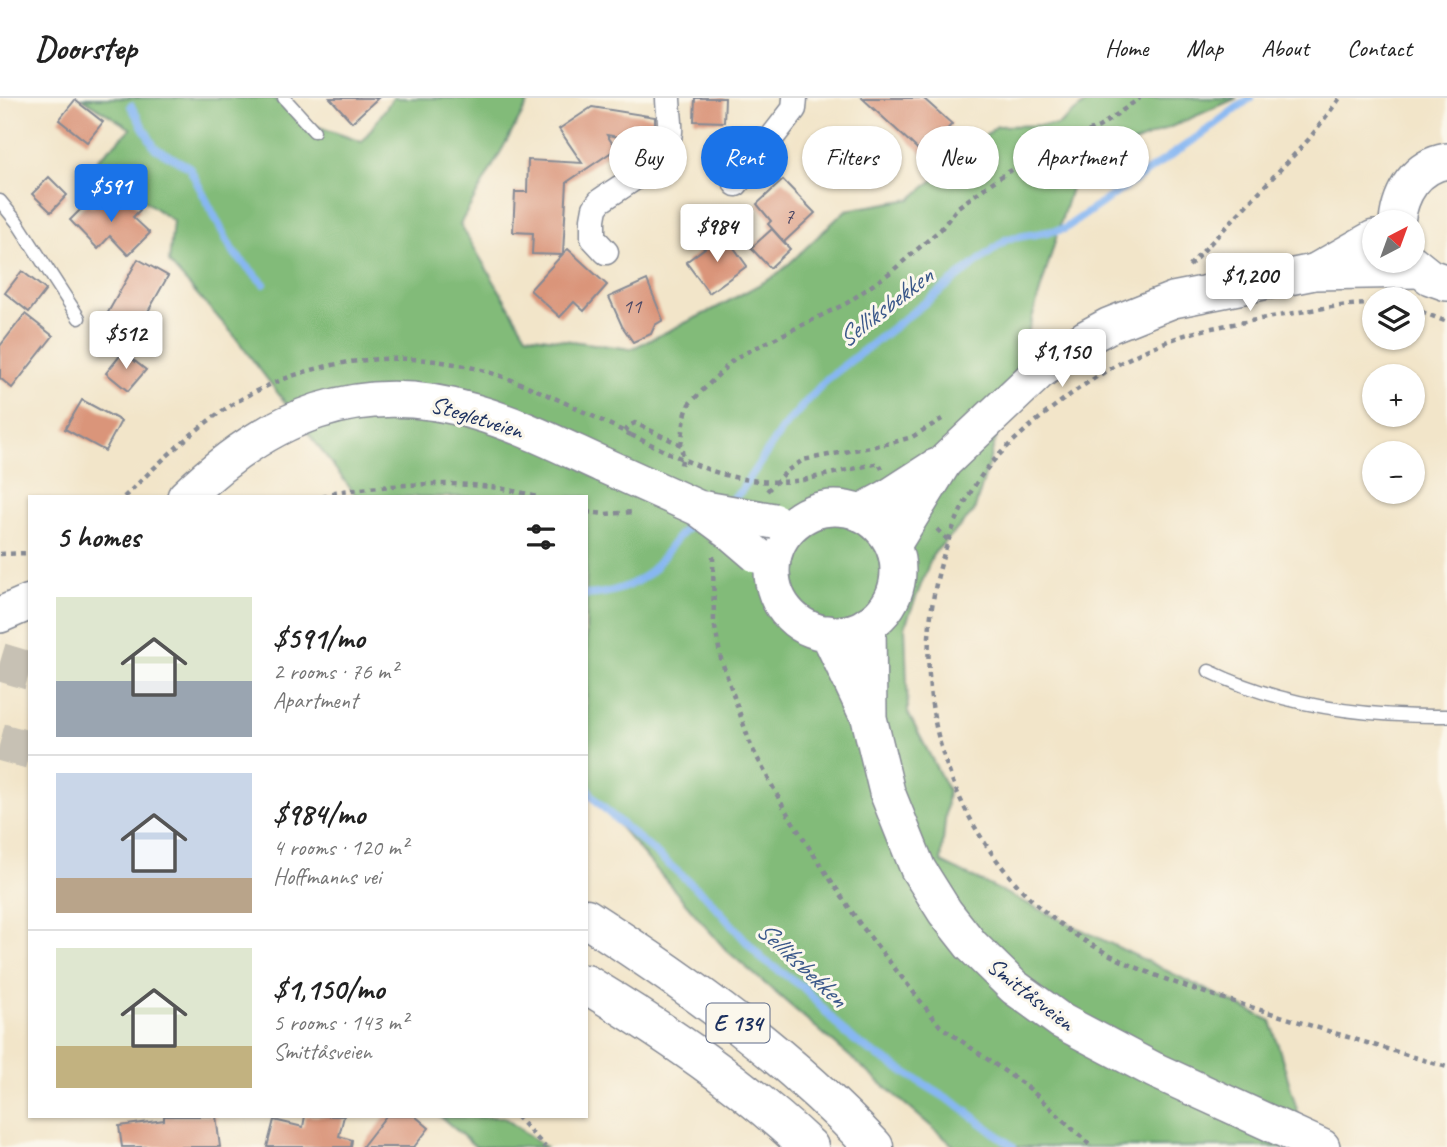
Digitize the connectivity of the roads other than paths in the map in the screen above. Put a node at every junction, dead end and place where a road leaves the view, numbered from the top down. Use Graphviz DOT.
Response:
graph roads {
  1 [pos="284,98"];
  2 [pos="668,98"];
  3 [pos="795,98"];
  4 [pos="781,126"];
  5 [pos="314,131"];
  6 [pos="1447,161"];
  7 [pos="0,201"];
  8 [pos="1398,210"];
  9 [pos="1362,245"];
  10 [pos="606,251"];
  11 [pos="1314,272"];
  12 [pos="1362,272"];
  13 [pos="79,318"];
  14 [pos="944,462"];
  15 [pos="187,495"];
  16 [pos="698,508"];
  17 [pos="777,513"];
  18 [pos="859,513"];
  19 [pos="892,545"];
  20 [pos="764,563"];
  21 [pos="0,588"];
  22 [pos="28,592"];
  23 [pos="28,603"];
  24 [pos="0,615"];
  25 [pos="868,624"];
  26 [pos="828,633"];
  27 [pos="1209,671"];
  28 [pos="1447,716"];
  29 [pos="869,719"];
  30 [pos="588,919"];
  31 [pos="588,985"];
  32 [pos="809,1147"];
  33 [pos="874,1147"];
  34 [pos="1322,1147"];
  1 -- 5 [label="lane"];
  2 -- 10 [label="street"];
  3 -- 4 [label="street"];
  6 -- 8 [label="main road"];
  7 -- 13 [label="lane"];
  9 -- 11 [label="main road"];
  11 -- 12 [label="main road"];
  11 -- 14 [label="main road"];
  14 -- 18 [label="main road"];
  14 -- 19 [label="main road"];
  15 -- 16 [label="main road, Stegletveien, bridge"];
  16 -- 17 [label="main road, Stegletveien, bridge"];
  16 -- 20 [label="main road, Stegletveien, bridge"];
  17 -- 18 [label="main road"];
  17 -- 20 [label="main road"];
  18 -- 19 [label="main road"];
  19 -- 25 [label="main road"];
  20 -- 26 [label="main road"];
  21 -- 22 [label="main road"];
  23 -- 24 [label="main road"];
  25 -- 26 [label="main road"];
  25 -- 29 [label="main road, Smittåsveien"];
  26 -- 29 [label="main road, Smittåsveien"];
  27 -- 28 [label="lane"];
  29 -- 34 [label="main road, Smittåsveien"];
  30 -- 33 [label="highway, E 134"];
  31 -- 32 [label="highway, E 134"];
}
